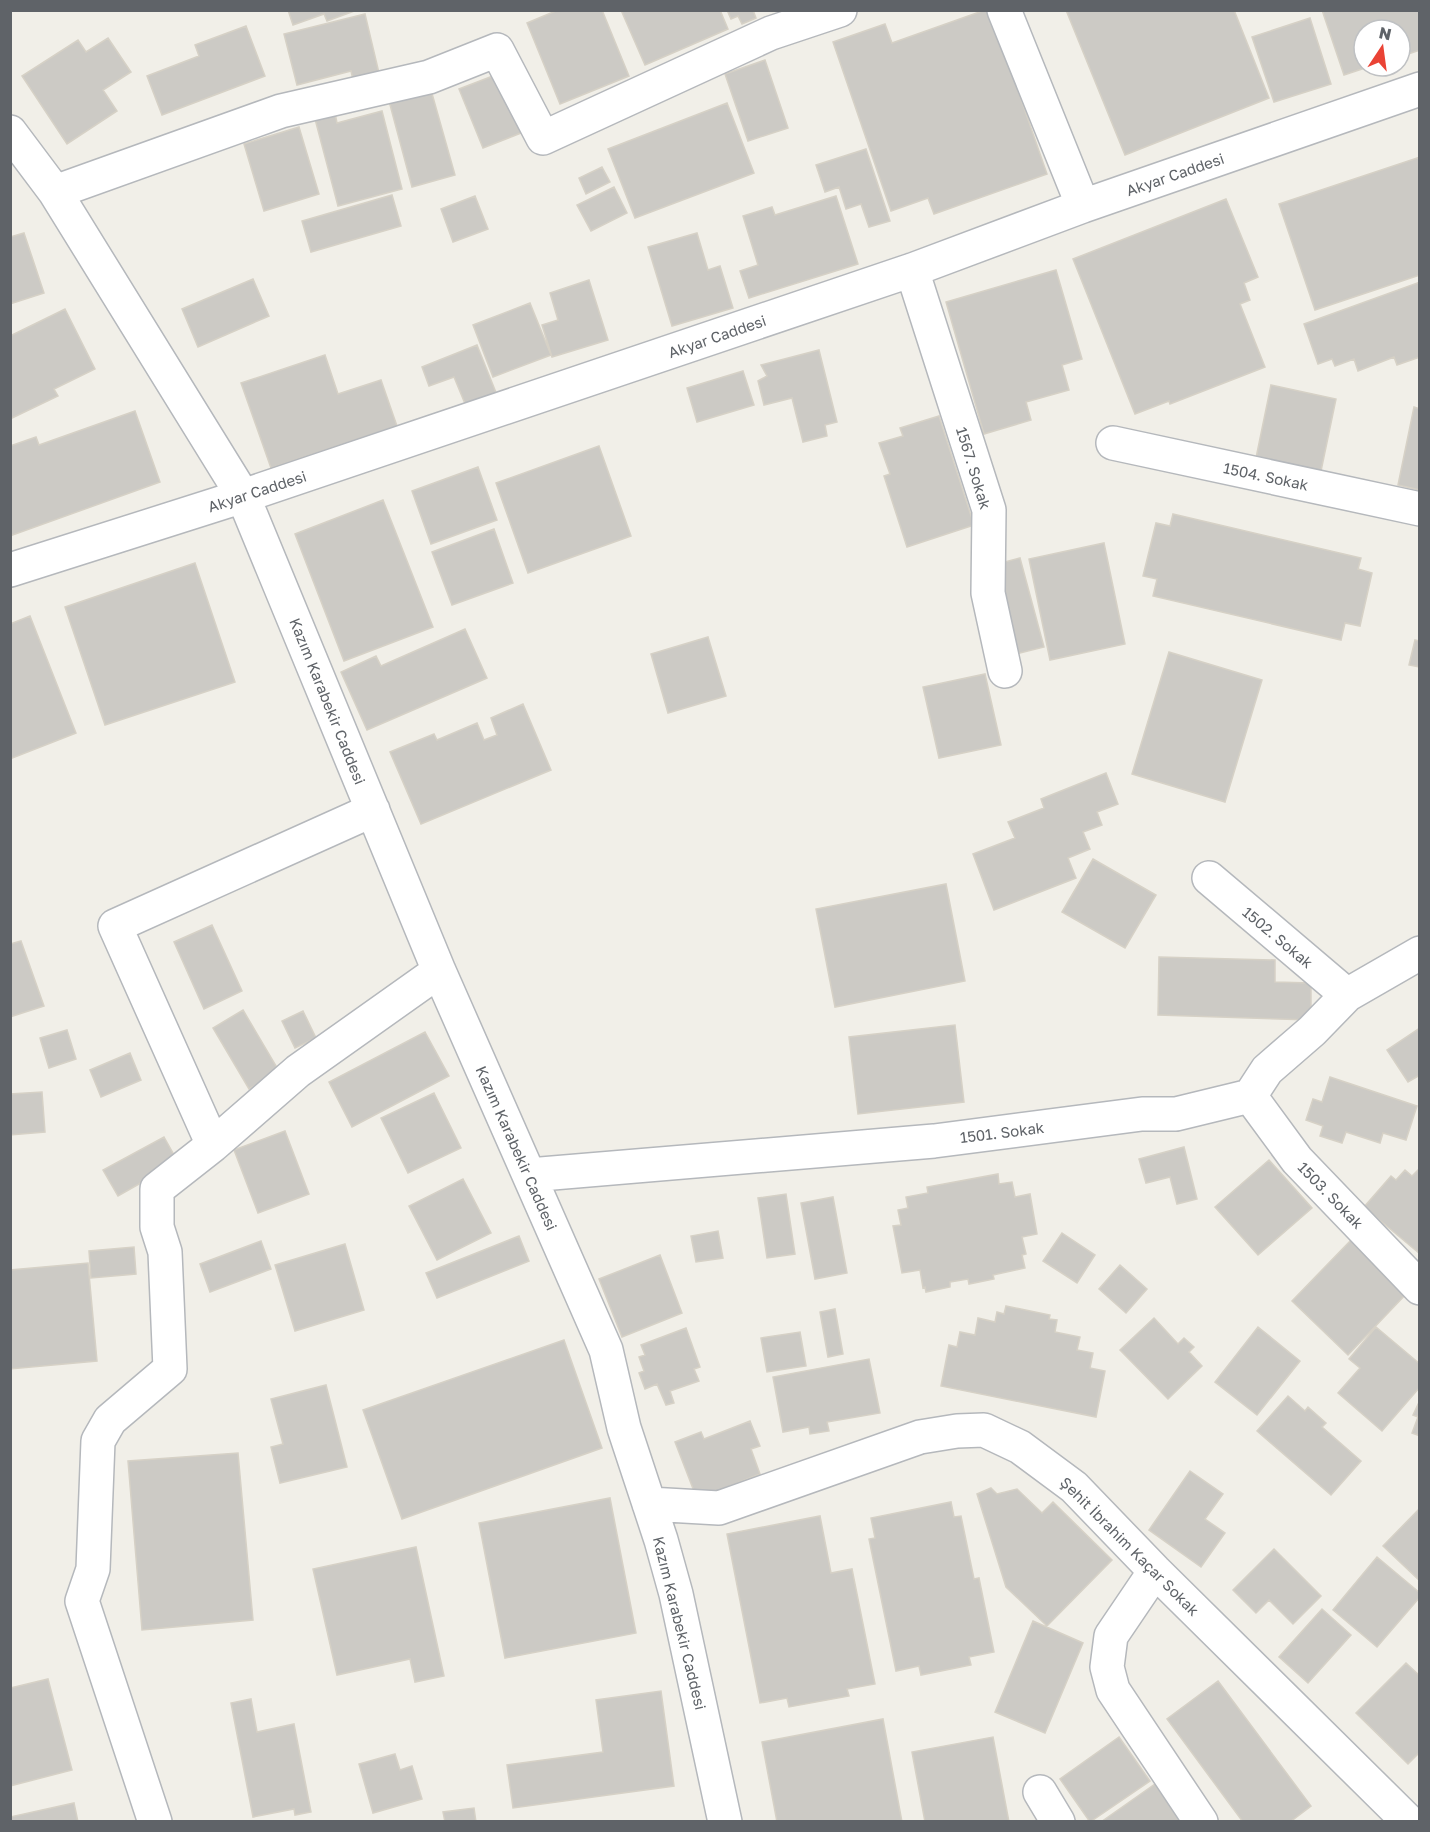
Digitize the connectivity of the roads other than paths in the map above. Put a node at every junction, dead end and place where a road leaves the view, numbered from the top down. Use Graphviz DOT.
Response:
graph roads {
  1 [pos="840,10"];
  2 [pos="1004,10"];
  3 [pos="1419,89"];
  4 [pos="10,132"];
  5 [pos="55,192"];
  6 [pos="1083,206"];
  7 [pos="912,270"];
  8 [pos="1113,443"];
  9 [pos="243,496"];
  10 [pos="1419,509"];
  11 [pos="10,570"];
  12 [pos="1005,671"];
  13 [pos="373,810"];
  14 [pos="1209,878"];
  15 [pos="1419,953"];
  16 [pos="440,971"];
  17 [pos="1347,995"];
  18 [pos="1250,1096"];
  19 [pos="213,1145"];
  20 [pos="529,1175"];
  21 [pos="1419,1288"];
  22 [pos="649,1504"];
  23 [pos="1155,1571"];
  24 [pos="1040,1792"];
  25 [pos="155,1821"];
  26 [pos="725,1821"];
  27 [pos="1058,1821"];
  28 [pos="1201,1821"];
  29 [pos="1409,1821"];
  1 -- 5 [label="street"];
  2 -- 6 [label="street"];
  3 -- 6 [label="street, Akyar Caddesi"];
  4 -- 5 [label="street, Kazım Karabekir Caddesi"];
  5 -- 9 [label="street, Kazım Karabekir Caddesi"];
  6 -- 7 [label="street, Akyar Caddesi"];
  7 -- 9 [label="street, Akyar Caddesi"];
  7 -- 12 [label="street, 1567. Sokak"];
  8 -- 10 [label="street, 1504. Sokak"];
  9 -- 11 [label="street, Akyar Caddesi"];
  9 -- 13 [label="street, Kazım Karabekir Caddesi"];
  13 -- 16 [label="street, Kazım Karabekir Caddesi"];
  13 -- 19 [label="street"];
  14 -- 17 [label="street, 1502. Sokak"];
  15 -- 17 [label="street"];
  16 -- 19 [label="street"];
  16 -- 20 [label="street, Kazım Karabekir Caddesi"];
  17 -- 18 [label="street"];
  18 -- 20 [label="street, 1501. Sokak"];
  18 -- 21 [label="street, 1503. Sokak"];
  19 -- 25 [label="street"];
  20 -- 22 [label="street, Kazım Karabekir Caddesi"];
  22 -- 23 [label="street, Şehit İbrahim Kaçar Sokak"];
  22 -- 26 [label="street, Kazım Karabekir Caddesi"];
  23 -- 28 [label="street"];
  23 -- 29 [label="street, Şehit İbrahim Kaçar Sokak"];
  24 -- 27 [label="street"];
}
